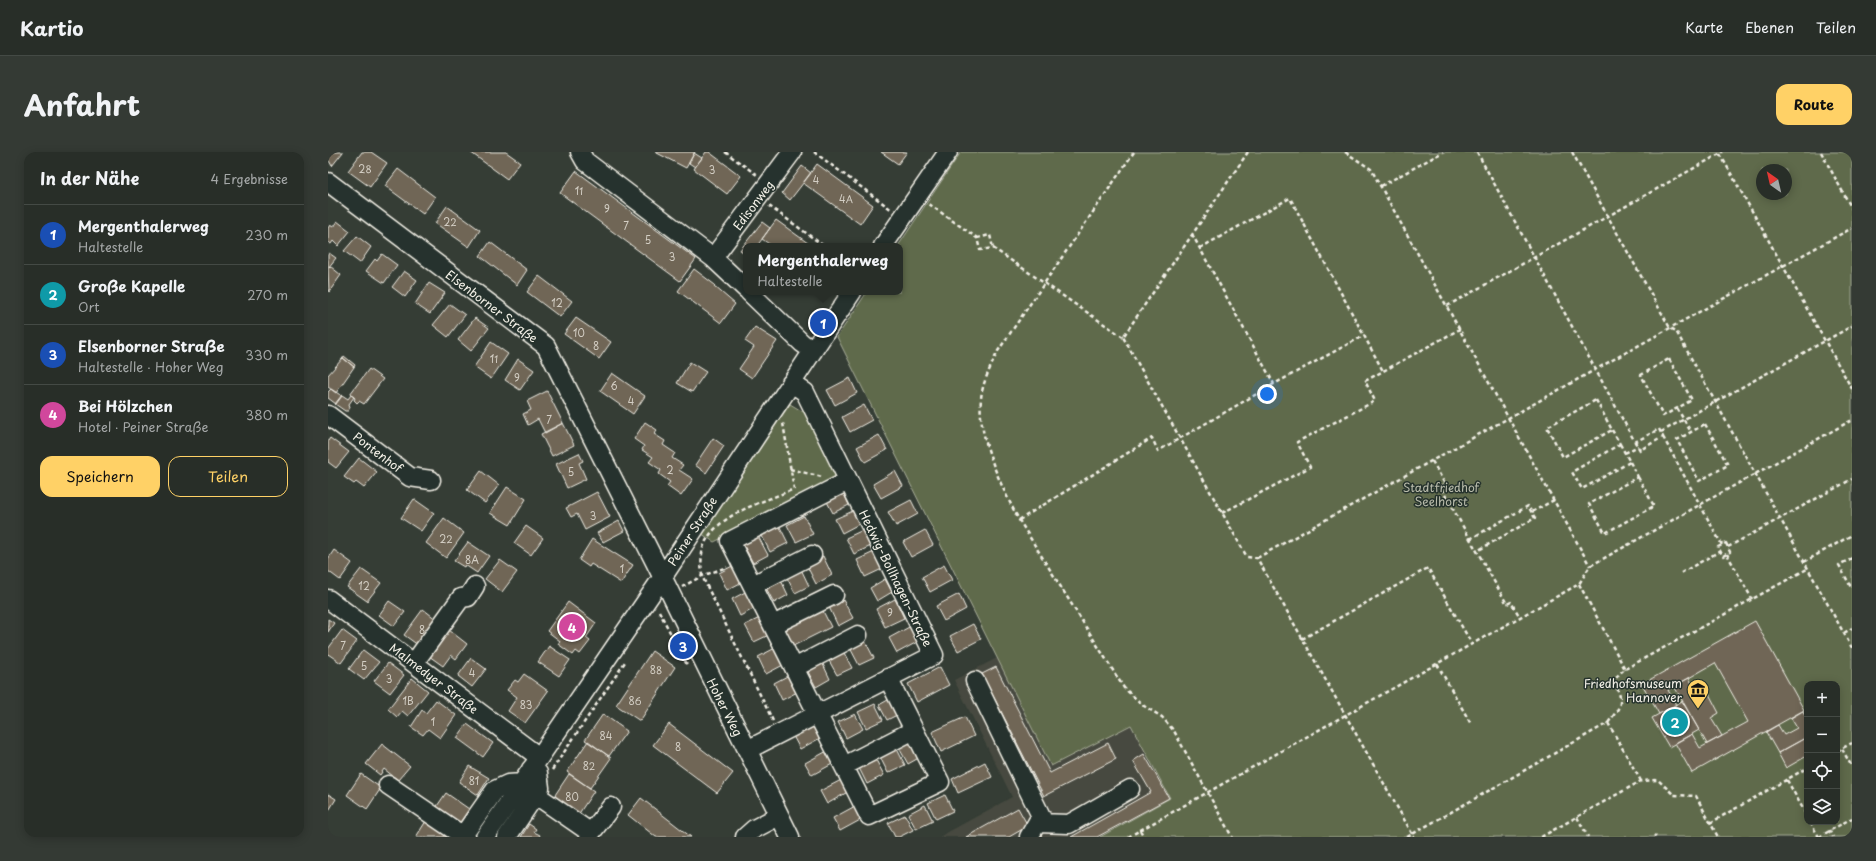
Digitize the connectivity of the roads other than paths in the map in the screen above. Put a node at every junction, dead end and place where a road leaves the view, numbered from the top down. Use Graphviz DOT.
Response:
graph roads {
  1 [pos="580,152"];
  2 [pos="792,152"];
  3 [pos="948,152"];
  4 [pos="328,182"];
  5 [pos="886,243"];
  6 [pos="713,258"];
  7 [pos="743,286"];
  8 [pos="752,295"];
  9 [pos="850,295"];
  10 [pos="812,351"];
  11 [pos="790,383"];
  12 [pos="328,415"];
  13 [pos="431,480"];
  14 [pos="841,485"];
  15 [pos="812,555"];
  16 [pos="662,578"];
  17 [pos="753,585"];
  18 [pos="475,586"];
  19 [pos="834,595"];
  20 [pos="328,599"];
  21 [pos="773,625"];
  22 [pos="858,635"];
  23 [pos="414,663"];
  24 [pos="794,668"];
  25 [pos="888,678"];
  26 [pos="975,681"];
  27 [pos="818,714"];
  28 [pos="914,730"];
  29 [pos="747,750"];
  30 [pos="844,766"];
  31 [pos="531,770"];
  32 [pos="388,786"];
  33 [pos="1130,789"];
  34 [pos="533,799"];
  35 [pos="611,807"];
  36 [pos="779,816"];
  37 [pos="1043,830"];
  38 [pos="463,837"];
  39 [pos="485,837"];
  40 [pos="507,837"];
  41 [pos="581,837"];
  42 [pos="745,837"];
  43 [pos="790,837"];
  1 -- 6 [label="street"];
  2 -- 6 [label="street, Edisonweg"];
  3 -- 5 [label="street"];
  4 -- 16 [label="street, Elsenborner Straße"];
  6 -- 7 [label="street"];
  8 -- 10 [label="street"];
  9 -- 10 [label="street, Peiner Straße"];
  10 -- 11 [label="street, Peiner Straße"];
  11 -- 14 [label="street, Hedwig-Bollhagen-Straße"];
  11 -- 16 [label="street, Peiner Straße"];
  12 -- 13 [label="street, Pontenhof"];
  14 -- 17 [label="street"];
  14 -- 25 [label="street, Hedwig-Bollhagen-Straße"];
  15 -- 17 [label="street"];
  16 -- 29 [label="street, Hoher Weg"];
  16 -- 31 [label="street, Peiner Straße"];
  17 -- 21 [label="street"];
  18 -- 23 [label="street"];
  19 -- 21 [label="street"];
  20 -- 23 [label="street, Malmedyer Straße"];
  21 -- 24 [label="street"];
  22 -- 24 [label="street"];
  23 -- 31 [label="street, Malmedyer Straße"];
  24 -- 27 [label="street"];
  25 -- 27 [label="street, Hedwig-Bollhagen-Straße"];
  25 -- 28 [label="street"];
  26 -- 37 [label="street"];
  27 -- 29 [label="street, Hedwig-Bollhagen-Straße"];
  27 -- 30 [label="street"];
  28 -- 30 [label="street"];
  28 -- 30 [label="street"];
  29 -- 36 [label="street, Hoher Weg"];
  31 -- 34 [label="street"];
  31 -- 38 [label="street"];
  31 -- 39 [label="street, Peiner Straße"];
  32 -- 38 [label="street"];
  33 -- 37 [label="street"];
  34 -- 35 [label="street"];
  34 -- 40 [label="street"];
  34 -- 41 [label="street"];
  36 -- 42 [label="street"];
  36 -- 43 [label="street, Hoher Weg"];
}
